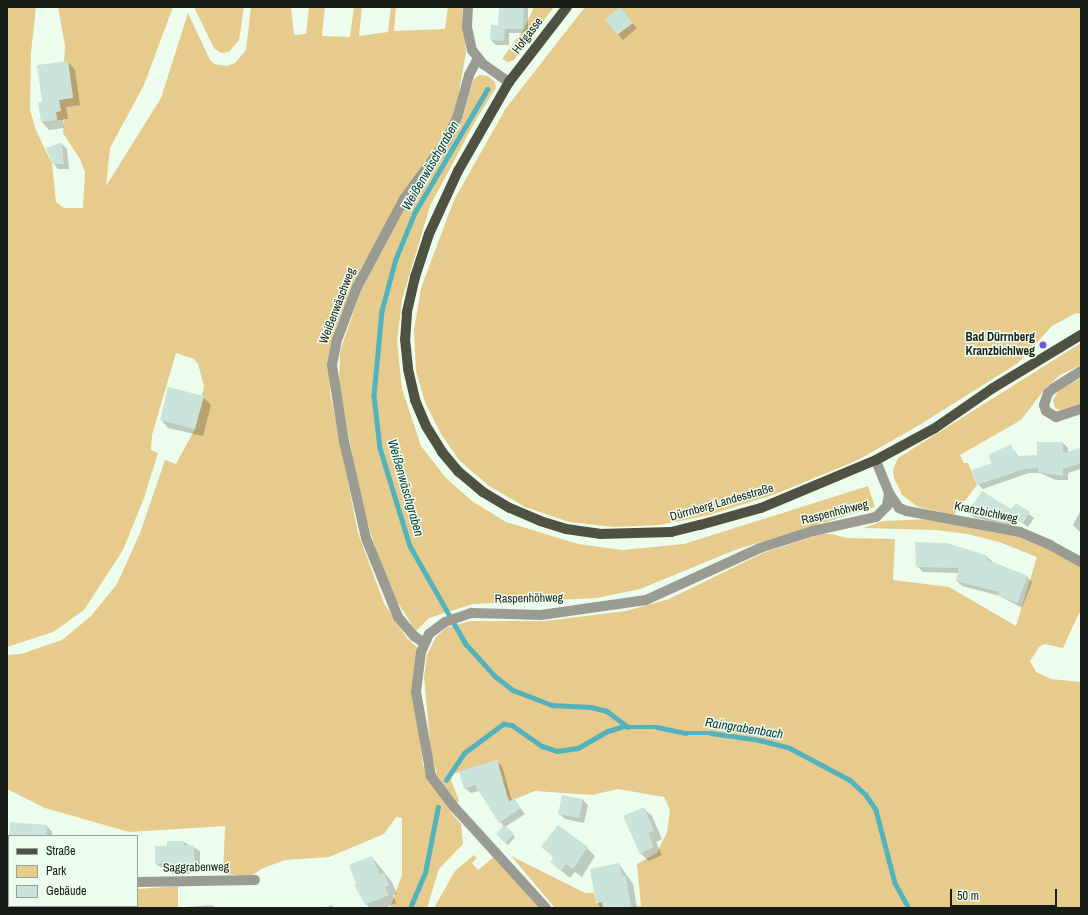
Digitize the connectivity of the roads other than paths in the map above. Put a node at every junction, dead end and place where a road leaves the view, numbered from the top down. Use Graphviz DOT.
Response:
graph roads {
  1 [pos="468,7"];
  2 [pos="568,7"];
  3 [pos="478,58"];
  4 [pos="509,82"];
  5 [pos="1081,335"];
  6 [pos="1081,371"];
  7 [pos="1081,410"];
  8 [pos="876,460"];
  9 [pos="889,493"];
  10 [pos="913,513"];
  11 [pos="876,517"];
  12 [pos="1081,562"];
  13 [pos="424,643"];
  14 [pos="255,880"];
  15 [pos="138,882"];
  16 [pos="546,908"];
  1 -- 3 [label="street"];
  2 -- 4 [label="main road, Hofgasse"];
  3 -- 4 [label="street"];
  3 -- 13 [label="street, Weißenwäschweg"];
  4 -- 8 [label="main road, Dürrnberg Landesstraße"];
  5 -- 8 [label="main road, Dürrnberg Landesstraße"];
  6 -- 7 [label="street"];
  8 -- 9 [label="street"];
  9 -- 10 [label="street, Kranzbichlweg"];
  9 -- 11 [label="street, Raspenhöhweg"];
  10 -- 11 [label="street"];
  10 -- 12 [label="street, Kranzbichlweg"];
  11 -- 13 [label="street, Raspenhöhweg"];
  13 -- 16 [label="street, Raspenhöhweg"];
  14 -- 15 [label="street, Saggrabenweg"];
}
